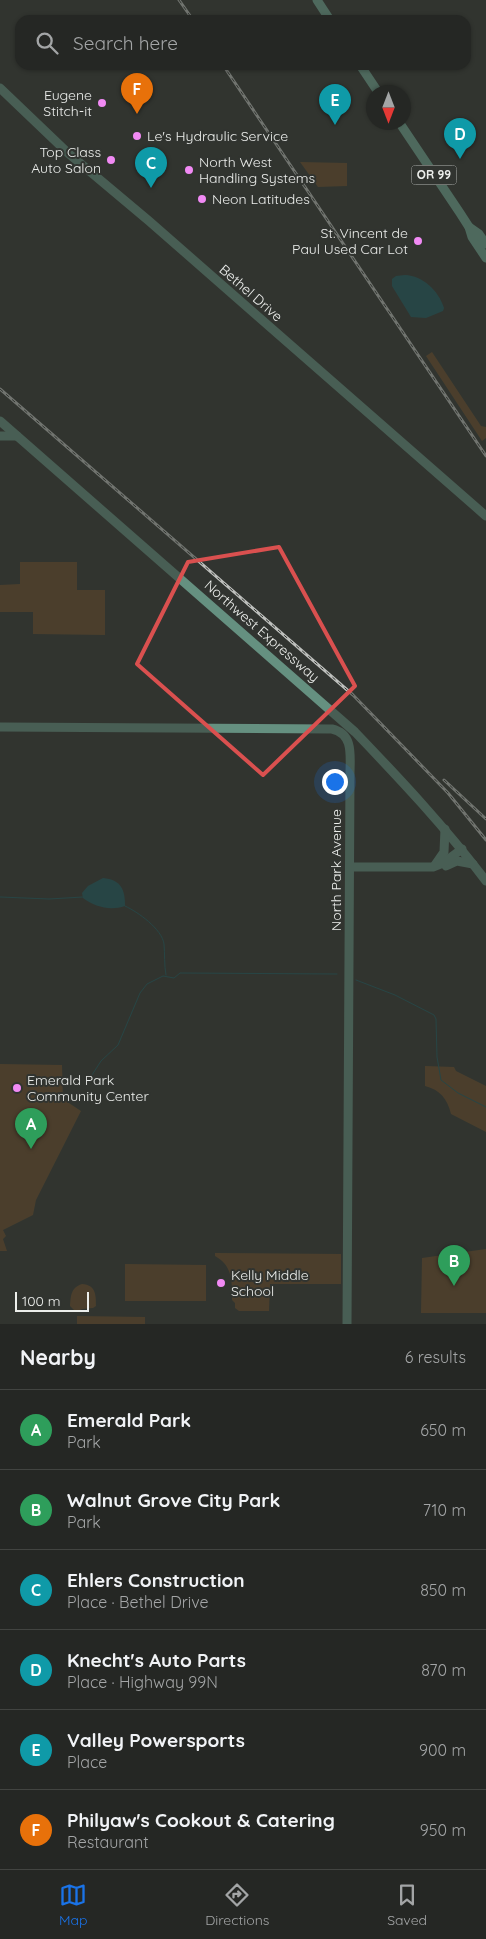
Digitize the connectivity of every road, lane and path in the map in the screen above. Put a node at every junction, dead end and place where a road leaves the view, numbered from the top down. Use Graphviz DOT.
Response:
graph roads {
  1 [pos="317,0"];
  2 [pos="327,15"];
  3 [pos="363,70"];
  4 [pos="373,85"];
  5 [pos="0,88"];
  6 [pos="404,130"];
  7 [pos="469,227"];
  8 [pos="486,244"];
  9 [pos="486,258"];
  10 [pos="0,423"];
  11 [pos="0,436"];
  12 [pos="17,436"];
  13 [pos="486,516"];
  14 [pos="0,727"];
  15 [pos="445,829"];
  16 [pos="462,849"];
  17 [pos="474,864"];
  18 [pos="433,867"];
  19 [pos="350,868"];
  20 [pos="486,881"];
  21 [pos="347,1324"];
  1 -- 2 [label="main road"];
  3 -- 4 [label="main road"];
  5 -- 13 [label="street, Bethel Drive"];
  6 -- 7 [label="main road, OR 99"];
  7 -- 8 [label="main road, OR 99"];
  7 -- 9 [label="main road, OR 99"];
  10 -- 12 [label="street, Northwest Expressway"];
  11 -- 12 [label="street"];
  12 -- 15 [label="street, Northwest Expressway"];
  14 -- 19 [label="street, North Park Avenue"];
  15 -- 16 [label="street, Northwest Expressway"];
  15 -- 18 [label="street"];
  16 -- 17 [label="street, Northwest Expressway"];
  16 -- 18 [label="street"];
  17 -- 18 [label="street"];
  17 -- 20 [label="street, Northwest Expressway"];
  18 -- 19 [label="street"];
  19 -- 21 [label="street, North Park Avenue"];
}
